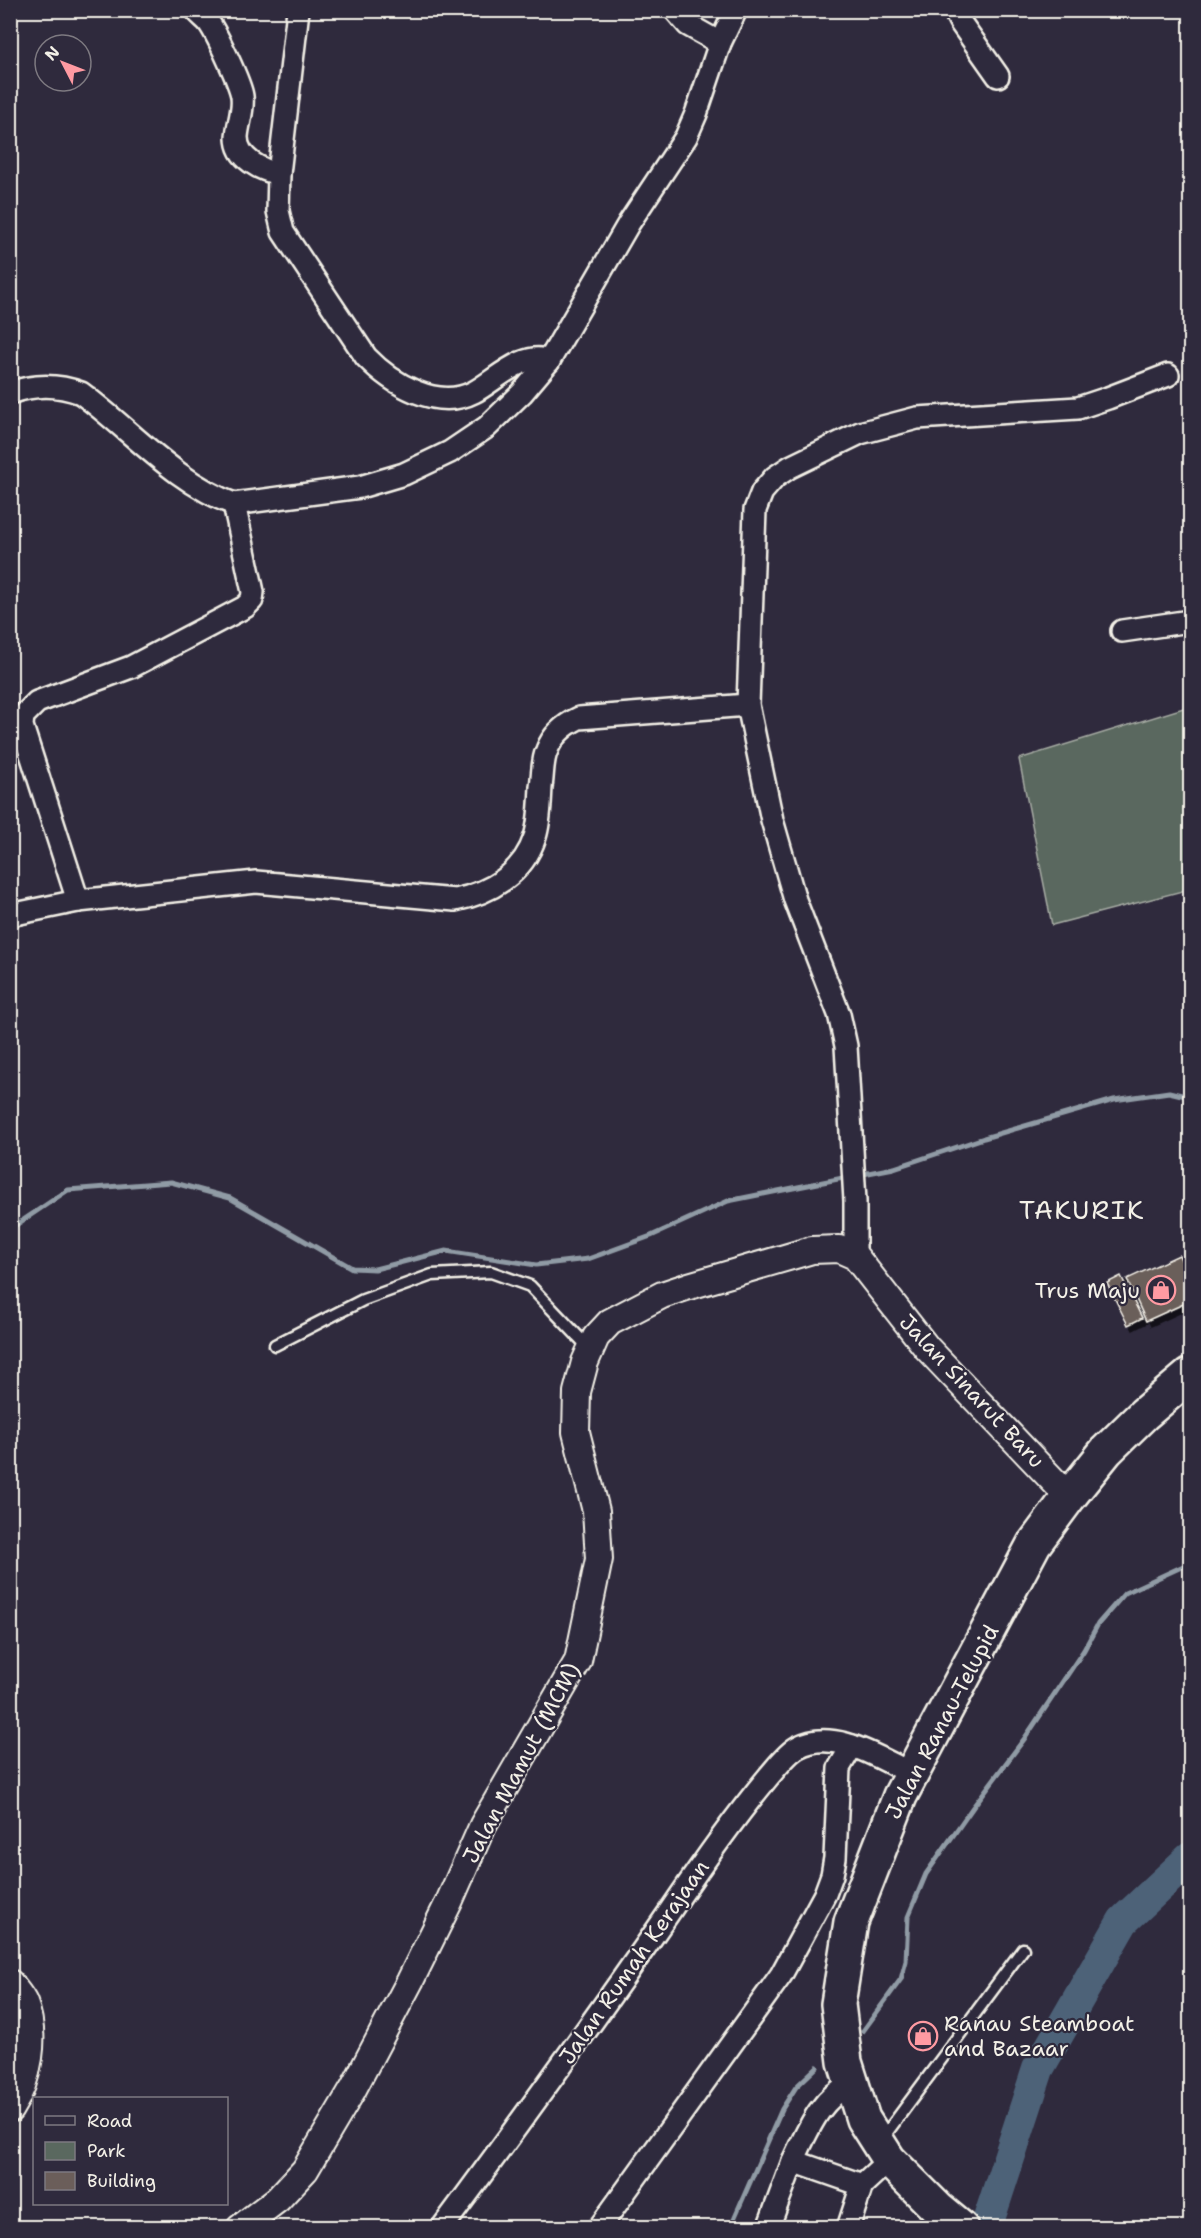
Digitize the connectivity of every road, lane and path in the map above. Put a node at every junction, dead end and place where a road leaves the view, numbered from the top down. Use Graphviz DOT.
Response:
graph roads {
  1 [pos="196,10"];
  2 [pos="298,10"];
  3 [pos="675,10"];
  4 [pos="736,10"];
  5 [pos="954,10"];
  6 [pos="720,42"];
  7 [pos="998,76"];
  8 [pos="279,174"];
  9 [pos="549,362"];
  10 [pos="1168,375"];
  11 [pos="10,393"];
  12 [pos="234,504"];
  13 [pos="1191,621"];
  14 [pos="1122,631"];
  15 [pos="748,705"];
  16 [pos="78,901"];
  17 [pos="10,915"];
  18 [pos="855,1256"];
  19 [pos="275,1345"];
  20 [pos="590,1350"];
  21 [pos="1191,1375"];
  22 [pos="1069,1497"];
  23 [pos="852,1746"];
  24 [pos="912,1774"];
  25 [pos="1023,1948"];
  26 [pos="10,1983"];
  27 [pos="852,2083"];
  28 [pos="10,2109"];
  29 [pos="884,2152"];
  30 [pos="793,2161"];
  31 [pos="862,2184"];
  32 [pos="949,2218"];
  33 [pos="240,2228"];
  34 [pos="442,2228"];
  35 [pos="599,2228"];
  36 [pos="768,2228"];
  37 [pos="848,2228"];
  1 -- 8 [label="street"];
  2 -- 8 [label="street"];
  3 -- 6 [label="street"];
  4 -- 6 [label="street"];
  5 -- 7 [label="street"];
  6 -- 9 [label="street"];
  8 -- 9 [label="street"];
  9 -- 12 [label="street"];
  10 -- 15 [label="street"];
  11 -- 12 [label="street"];
  12 -- 16 [label="street"];
  13 -- 14 [label="street"];
  15 -- 16 [label="street"];
  15 -- 18 [label="street"];
  16 -- 17 [label="street"];
  18 -- 20 [label="street, Jalan Mamut (MCM)"];
  18 -- 22 [label="street, Jalan Sinarut Baru"];
  19 -- 20 [label="lane"];
  20 -- 33 [label="street, Jalan Mamut (MCM)"];
  21 -- 22 [label="highway, Jalan Ranau-Telupid"];
  22 -- 24 [label="highway, Jalan Ranau-Telupid"];
  23 -- 24 [label="street, Jalan Rumah Kerajaan"];
  23 -- 34 [label="street, Jalan Rumah Kerajaan"];
  23 -- 35 [label="street"];
  24 -- 27 [label="highway, Jalan Ranau-Telupid"];
  25 -- 29 [label="lane"];
  26 -- 28 [label="street"];
  27 -- 29 [label="highway, Jalan Ranau-Telupid"];
  27 -- 30 [label="street"];
  29 -- 31 [label="street"];
  29 -- 32 [label="highway, Jalan Ranau-Telupid"];
  30 -- 31 [label="street"];
  30 -- 36 [label="street"];
  31 -- 37 [label="street"];
}
